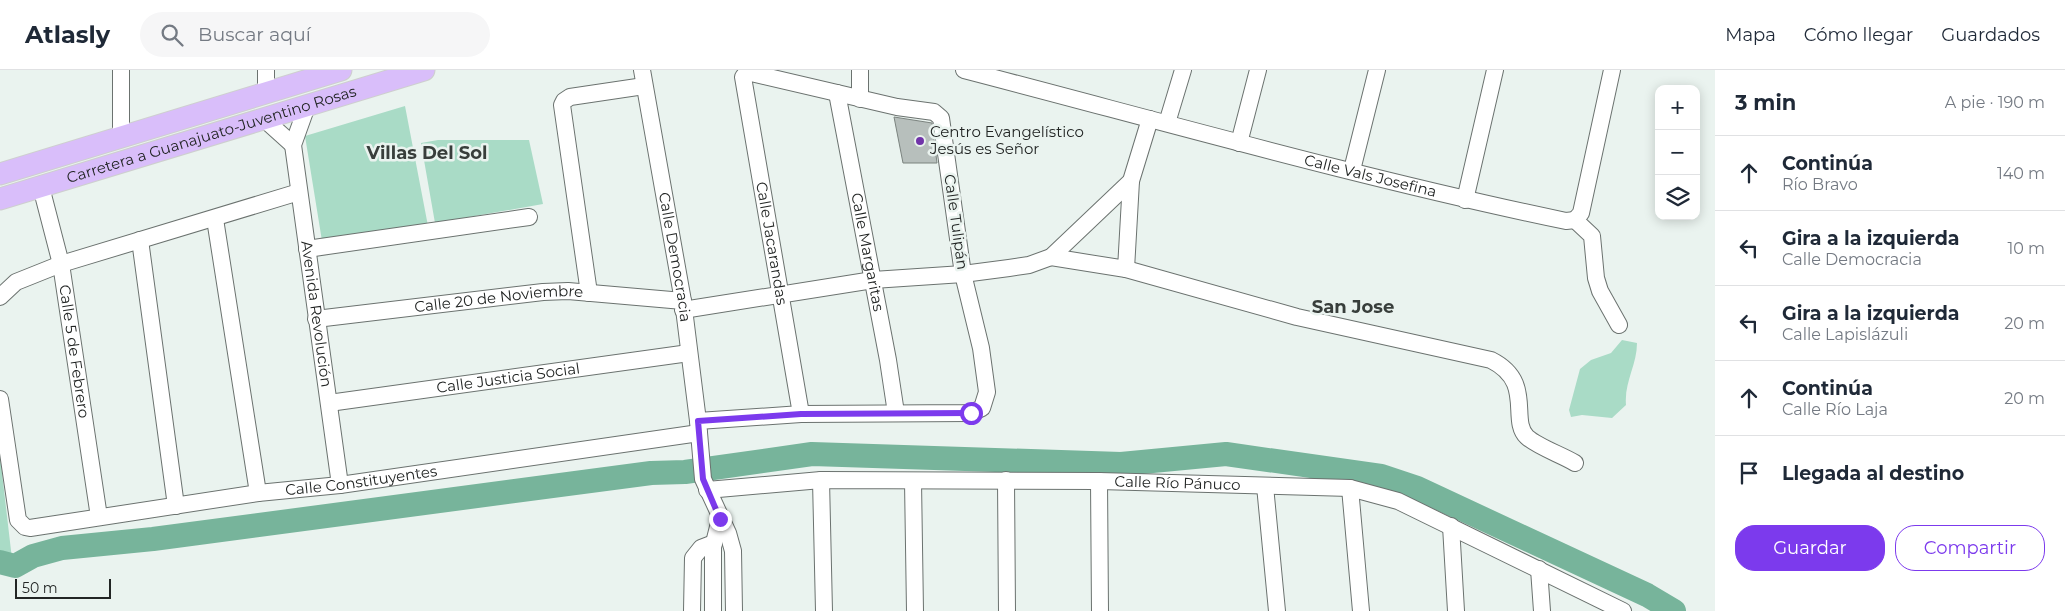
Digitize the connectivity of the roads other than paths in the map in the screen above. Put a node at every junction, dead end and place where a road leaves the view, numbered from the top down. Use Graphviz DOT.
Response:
graph roads {
  1 [pos="122,70"];
  2 [pos="266,70"];
  3 [pos="341,70"];
  4 [pos="860,70"];
  5 [pos="964,70"];
  6 [pos="1184,70"];
  7 [pos="1258,70"];
  8 [pos="1377,70"];
  9 [pos="1495,70"];
  10 [pos="1612,70"];
  11 [pos="418,71"];
  12 [pos="744,74"];
  13 [pos="643,78"];
  14 [pos="837,93"];
  15 [pos="266,94"];
  16 [pos="860,99"];
  17 [pos="307,106"];
  18 [pos="263,118"];
  19 [pos="1150,118"];
  20 [pos="1168,123"];
  21 [pos="121,136"];
  22 [pos="1239,143"];
  23 [pos="293,145"];
  24 [pos="1352,170"];
  25 [pos="0,174"];
  26 [pos="1131,181"];
  27 [pos="41,187"];
  28 [pos="299,192"];
  29 [pos="0,199"];
  30 [pos="1465,200"];
  31 [pos="529,217"];
  32 [pos="215,219"];
  33 [pos="1575,220"];
  34 [pos="140,240"];
  35 [pos="307,248"];
  36 [pos="1051,257"];
  37 [pos="61,264"];
  38 [pos="1126,270"];
  39 [pos="963,274"];
  40 [pos="873,280"];
  41 [pos="589,293"];
  42 [pos="781,293"];
  43 [pos="0,297"];
  44 [pos="683,306"];
  45 [pos="316,319"];
  46 [pos="1620,325"];
  47 [pos="689,353"];
  48 [pos="0,399"];
  49 [pos="329,403"];
  50 [pos="982,408"];
  51 [pos="896,413"];
  52 [pos="801,414"];
  53 [pos="699,433"];
  54 [pos="1575,462"];
  55 [pos="821,480"];
  56 [pos="913,480"];
  57 [pos="1006,480"];
  58 [pos="1099,481"];
  59 [pos="340,485"];
  60 [pos="705,485"];
  61 [pos="1265,486"];
  62 [pos="1350,488"];
  63 [pos="258,493"];
  64 [pos="176,506"];
  65 [pos="99,517"];
  66 [pos="720,519"];
  67 [pos="1450,526"];
  68 [pos="714,543"];
  69 [pos="1539,569"];
  70 [pos="692,611"];
  71 [pos="713,611"];
  72 [pos="734,611"];
  73 [pos="824,611"];
  74 [pos="915,611"];
  75 [pos="1007,611"];
  76 [pos="1100,611"];
  77 [pos="1277,611"];
  78 [pos="1361,611"];
  79 [pos="1456,611"];
  80 [pos="1542,611"];
  81 [pos="1623,611"];
  1 -- 21 [label="street"];
  2 -- 15 [label="street"];
  3 -- 15 [label="main road, Carretera a Guanajuato-Juventino Rosas"];
  4 -- 16 [label="street"];
  5 -- 19 [label="street, Calle Vals Josefina"];
  6 -- 20 [label="street"];
  7 -- 22 [label="street"];
  8 -- 24 [label="street"];
  9 -- 30 [label="street"];
  10 -- 33 [label="street"];
  11 -- 17 [label="main road, Carretera a Guanajuato-Juventino Rosas"];
  12 -- 14 [label="street, Calle Tulipán"];
  12 -- 42 [label="street, Calle Jacarandas"];
  13 -- 41 [label="street"];
  13 -- 44 [label="street, Calle Democracia"];
  14 -- 16 [label="street, Calle Tulipán"];
  14 -- 40 [label="street, Calle Margaritas"];
  15 -- 21 [label="main road, Carretera a Guanajuato-Juventino Rosas"];
  16 -- 39 [label="street, Calle Tulipán"];
  17 -- 18 [label="main road, Carretera a Guanajuato-Juventino Rosas"];
  17 -- 23 [label="street, Avenida Revolución"];
  18 -- 23 [label="street"];
  18 -- 27 [label="main road, Carretera a Guanajuato-Juventino Rosas"];
  19 -- 20 [label="street, Calle Vals Josefina"];
  19 -- 26 [label="street"];
  20 -- 22 [label="street, Calle Vals Josefina"];
  21 -- 25 [label="main road, Carretera a Guanajuato-Juventino Rosas"];
  22 -- 24 [label="street, Calle Vals Josefina"];
  23 -- 28 [label="street, Avenida Revolución"];
  24 -- 30 [label="street, Calle Vals Josefina"];
  26 -- 36 [label="street"];
  26 -- 38 [label="street"];
  27 -- 29 [label="main road, Carretera a Guanajuato-Juventino Rosas"];
  27 -- 37 [label="street, Calle 5 de Febrero"];
  28 -- 32 [label="street"];
  28 -- 35 [label="street, Avenida Revolución"];
  30 -- 33 [label="street, Calle Vals Josefina"];
  31 -- 35 [label="street"];
  32 -- 34 [label="street"];
  32 -- 63 [label="street"];
  33 -- 46 [label="street"];
  34 -- 37 [label="street"];
  34 -- 64 [label="street"];
  35 -- 45 [label="street, Avenida Revolución"];
  36 -- 38 [label="street"];
  36 -- 39 [label="street, Calle 20 de Noviembre"];
  37 -- 43 [label="street"];
  37 -- 65 [label="street, Calle 5 de Febrero"];
  38 -- 54 [label="street"];
  39 -- 40 [label="street, Calle 20 de Noviembre"];
  39 -- 50 [label="street, Calle Tulipán"];
  40 -- 42 [label="street, Calle 20 de Noviembre"];
  40 -- 51 [label="street, Calle Margaritas"];
  41 -- 44 [label="street, Calle 20 de Noviembre"];
  41 -- 45 [label="street, Calle 20 de Noviembre"];
  42 -- 44 [label="street, Calle 20 de Noviembre"];
  42 -- 52 [label="street, Calle Jacarandas"];
  44 -- 47 [label="street, Calle Democracia"];
  45 -- 49 [label="street, Avenida Revolución"];
  47 -- 49 [label="street, Calle Justicia Social"];
  47 -- 53 [label="street, Calle Democracia"];
  48 -- 65 [label="street, Calle Constituyentes"];
  49 -- 59 [label="street, Avenida Revolución"];
  50 -- 51 [label="street, Calle Constituyentes"];
  51 -- 52 [label="street, Calle Constituyentes"];
  52 -- 53 [label="street, Calle Constituyentes"];
  53 -- 59 [label="street, Calle Constituyentes"];
  53 -- 60 [label="street, Calle Democracia"];
  55 -- 56 [label="street, Calle Río Pánuco"];
  55 -- 60 [label="street, Calle Río Pánuco"];
  55 -- 73 [label="street"];
  56 -- 57 [label="street, Calle Río Pánuco"];
  56 -- 74 [label="street"];
  57 -- 58 [label="street, Calle Río Pánuco"];
  57 -- 75 [label="street"];
  58 -- 61 [label="street, Calle Río Pánuco"];
  58 -- 76 [label="street"];
  59 -- 63 [label="street, Calle Constituyentes"];
  60 -- 66 [label="street, Calle Democracia"];
  61 -- 62 [label="street, Calle Río Pánuco"];
  61 -- 77 [label="street"];
  62 -- 67 [label="street, Calle Río Pánuco"];
  62 -- 78 [label="street"];
  63 -- 64 [label="street, Calle Constituyentes"];
  64 -- 65 [label="street, Calle Constituyentes"];
  66 -- 68 [label="street"];
  66 -- 72 [label="street, Calle Democracia"];
  67 -- 69 [label="street, Calle Río Pánuco"];
  67 -- 79 [label="street"];
  68 -- 70 [label="street"];
  68 -- 71 [label="street"];
  69 -- 80 [label="street"];
  69 -- 81 [label="street, Calle Río Pánuco"];
}
